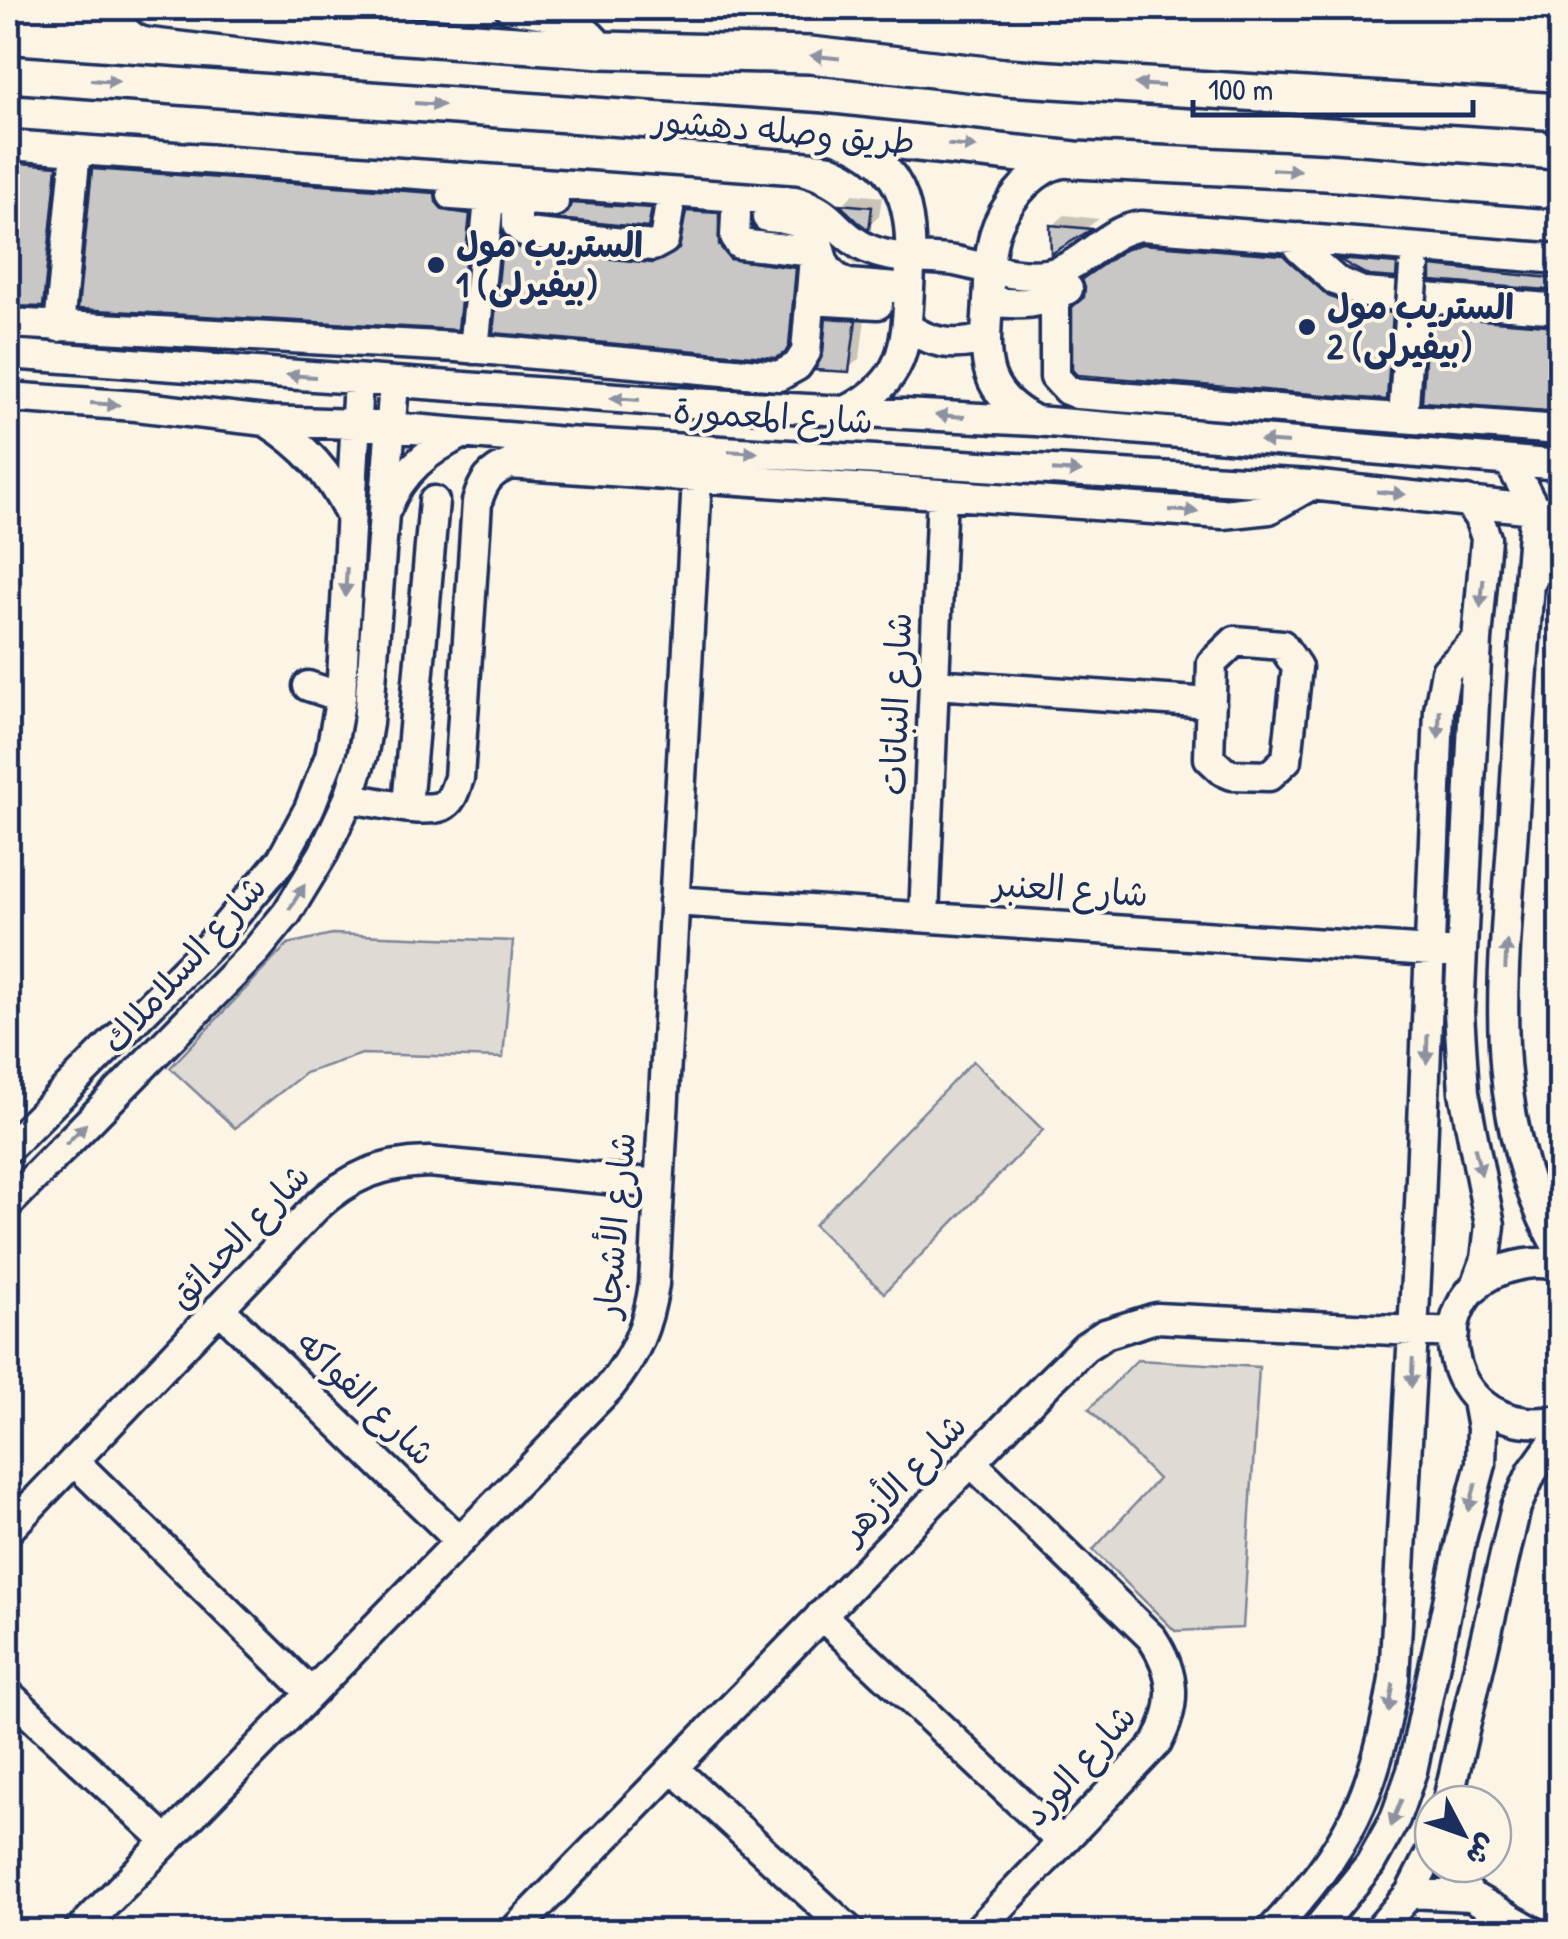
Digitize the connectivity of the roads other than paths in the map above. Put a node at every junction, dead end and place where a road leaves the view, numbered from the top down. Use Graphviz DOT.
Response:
graph roads {
  1 [pos="169,8"];
  2 [pos="510,8"];
  3 [pos="602,50"];
  4 [pos="8,74"];
  5 [pos="1560,112"];
  6 [pos="817,132"];
  7 [pos="8,146"];
  8 [pos="76,156"];
  9 [pos="8,158"];
  10 [pos="1076,160"];
  11 [pos="488,190"];
  12 [pos="1560,190"];
  13 [pos="1299,243"];
  14 [pos="815,244"];
  15 [pos="1415,257"];
  16 [pos="1560,259"];
  17 [pos="911,260"];
  18 [pos="1560,268"];
  19 [pos="990,269"];
  20 [pos="1051,285"];
  21 [pos="810,300"];
  22 [pos="988,302"];
  23 [pos="908,307"];
  24 [pos="1560,309"];
  25 [pos="8,323"];
  26 [pos="60,327"];
  27 [pos="984,339"];
  28 [pos="466,348"];
  29 [pos="8,354"];
  30 [pos="358,380"];
  31 [pos="394,383"];
  32 [pos="8,397"];
  33 [pos="673,402"];
  34 [pos="848,410"];
  35 [pos="1404,418"];
  36 [pos="1036,421"];
  37 [pos="266,422"];
  38 [pos="355,424"];
  39 [pos="390,428"];
  40 [pos="1560,430"];
  41 [pos="1170,433"];
  42 [pos="462,434"];
  43 [pos="670,448"];
  44 [pos="564,454"];
  45 [pos="1510,463"];
  46 [pos="1560,466"];
  47 [pos="1167,477"];
  48 [pos="697,478"];
  49 [pos="1311,485"];
  50 [pos="942,494"];
  51 [pos="434,501"];
  52 [pos="1467,501"];
  53 [pos="1548,510"];
  54 [pos="349,525"];
  55 [pos="382,526"];
  56 [pos="1560,539"];
  57 [pos="1528,590"];
  58 [pos="375,606"];
  59 [pos="424,613"];
  60 [pos="1477,640"];
  61 [pos="934,684"];
  62 [pos="308,686"];
  63 [pos="341,696"];
  64 [pos="1211,703"];
  65 [pos="350,798"];
  66 [pos="407,806"];
  67 [pos="674,901"];
  68 [pos="924,917"];
  69 [pos="1430,951"];
  70 [pos="1462,953"];
  71 [pos="8,1148"];
  72 [pos="659,1184"];
  73 [pos="8,1204"];
  74 [pos="1560,1252"];
  75 [pos="1560,1268"];
  76 [pos="1475,1288"];
  77 [pos="220,1308"];
  78 [pos="1414,1332"];
  79 [pos="1454,1333"];
  80 [pos="1478,1402"];
  81 [pos="1560,1420"];
  82 [pos="1560,1433"];
  83 [pos="74,1461"];
  84 [pos="971,1462"];
  85 [pos="8,1530"];
  86 [pos="460,1541"];
  87 [pos="822,1615"];
  88 [pos="311,1693"];
  89 [pos="8,1694"];
  90 [pos="673,1768"];
  91 [pos="1452,1784"];
  92 [pos="166,1841"];
  93 [pos="1062,1842"];
  94 [pos="1415,1884"];
  95 [pos="1462,1884"];
  96 [pos="1410,1893"];
  97 [pos="1471,1896"];
  98 [pos="527,1927"];
  99 [pos="78,1932"];
  100 [pos="851,1932"];
  101 [pos="976,1932"];
  102 [pos="1270,1932"];
  103 [pos="1314,1932"];
  104 [pos="1377,1932"];
  105 [pos="1534,1932"];
  1 -- 3 [label="main road, طريق وصله دهشور"];
  2 -- 3 [label="street"];
  5 -- 3 [label="main road, طريق وصله دهشور, one-way"];
  4 -- 6 [label="main road, طريق وصله دهشور, one-way"];
  6 -- 10 [label="main road, طريق وصله دهشور, one-way"];
  6 -- 17 [label="street"];
  7 -- 8 [label="street"];
  8 -- 9 [label="street"];
  8 -- 11 [label="street"];
  8 -- 26 [label="street"];
  10 -- 12 [label="main road, طريق وصله دهشور, one-way"];
  10 -- 19 [label="street"];
  11 -- 14 [label="street"];
  11 -- 17 [label="street"];
  11 -- 28 [label="street"];
  13 -- 15 [label="street"];
  13 -- 20 [label="street"];
  13 -- 24 [label="street"];
  14 -- 21 [label="street"];
  14 -- 23 [label="street"];
  15 -- 16 [label="street"];
  15 -- 18 [label="street"];
  15 -- 35 [label="street, bridge"];
  17 -- 19 [label="street"];
  17 -- 23 [label="street"];
  19 -- 20 [label="street"];
  19 -- 22 [label="street"];
  20 -- 22 [label="street"];
  20 -- 35 [label="street"];
  21 -- 23 [label="street"];
  21 -- 28 [label="street"];
  22 -- 27 [label="street"];
  23 -- 27 [label="street"];
  23 -- 34 [label="street"];
  25 -- 26 [label="street"];
  26 -- 28 [label="street"];
  27 -- 36 [label="street"];
  30 -- 29 [label="street, شارع المعمورة, one-way"];
  30 -- 31 [label="street, شارع المعمورة"];
  30 -- 38 [label="street, شارع السلاملاك"];
  33 -- 31 [label="street, شارع المعمورة, one-way"];
  31 -- 39 [label="street, شارع السلاملاك"];
  32 -- 37 [label="street, شارع المعمورة, one-way"];
  33 -- 34 [label="street, شارع المعمورة"];
  33 -- 43 [label="street"];
  36 -- 34 [label="street, شارع المعمورة, one-way"];
  35 -- 40 [label="street"];
  36 -- 41 [label="street, شارع المعمورة"];
  37 -- 38 [label="street, شارع المعمورة"];
  37 -- 54 [label="street"];
  38 -- 39 [label="street, شارع المعمورة"];
  38 -- 54 [label="street, شارع السلاملاك"];
  39 -- 42 [label="street, شارع المعمورة"];
  39 -- 55 [label="street, شارع السلاملاك"];
  45 -- 41 [label="street, شارع المعمورة, one-way"];
  41 -- 47 [label="street"];
  42 -- 44 [label="street, شارع المعمورة"];
  42 -- 55 [label="street"];
  43 -- 44 [label="street, شارع المعمورة"];
  43 -- 47 [label="street, شارع المعمورة, one-way"];
  44 -- 48 [label="street"];
  44 -- 66 [label="street"];
  45 -- 46 [label="street, شارع المعمورة"];
  45 -- 53 [label="street"];
  47 -- 49 [label="street, شارع المعمورة"];
  48 -- 50 [label="street"];
  48 -- 67 [label="street, شارع الأشجار"];
  50 -- 49 [label="street, one-way"];
  49 -- 52 [label="street, شارع المعمورة, one-way"];
  50 -- 61 [label="street, شارع النباتات"];
  51 -- 59 [label="street"];
  52 -- 53 [label="street, شارع المعمورة"];
  52 -- 60 [label="street, one-way"];
  53 -- 57 [label="street"];
  54 -- 55 [label="street"];
  54 -- 63 [label="street, شارع السلاملاك, one-way"];
  55 -- 58 [label="street, شارع السلاملاك"];
  56 -- 57 [label="street"];
  74 -- 57 [label="street, one-way"];
  58 -- 59 [label="street"];
  58 -- 65 [label="street, شارع السلاملاك"];
  59 -- 66 [label="street"];
  60 -- 69 [label="street, one-way"];
  60 -- 70 [label="street"];
  61 -- 64 [label="street"];
  61 -- 68 [label="street, شارع النباتات"];
  62 -- 63 [label="street"];
  63 -- 71 [label="street, شارع السلاملاك"];
  64 -- 64 [label="street"];
  65 -- 66 [label="street"];
  73 -- 65 [label="street, شارع السلاملاك, one-way"];
  67 -- 68 [label="street, شارع العنبر"];
  67 -- 72 [label="street, شارع الأشجار"];
  68 -- 69 [label="street, شارع العنبر"];
  69 -- 70 [label="street, شارع العنبر"];
  69 -- 78 [label="street, one-way"];
  70 -- 76 [label="street, one-way"];
  72 -- 77 [label="street, شارع الحدائق"];
  72 -- 86 [label="street, شارع الأشجار"];
  75 -- 76 [label="street"];
  76 -- 79 [label="street"];
  77 -- 83 [label="street, شارع الحدائق"];
  77 -- 86 [label="street, شارع الفواكه"];
  78 -- 79 [label="street, شارع الأزهر"];
  78 -- 84 [label="street, شارع الأزهر"];
  78 -- 102 [label="street, one-way"];
  79 -- 80 [label="street"];
  80 -- 81 [label="street"];
  80 -- 103 [label="street, one-way"];
  82 -- 91 [label="street"];
  83 -- 85 [label="street, شارع الحدائق"];
  83 -- 88 [label="street"];
  84 -- 87 [label="street, شارع الأزهر"];
  84 -- 93 [label="street, شارع الورد"];
  86 -- 88 [label="street, شارع الأشجار"];
  87 -- 90 [label="street, شارع الأزهر"];
  87 -- 93 [label="street"];
  88 -- 92 [label="street, شارع الأشجار"];
  89 -- 92 [label="street"];
  90 -- 98 [label="street, شارع الأزهر"];
  90 -- 100 [label="street"];
  92 -- 99 [label="street, شارع الأشجار"];
  93 -- 101 [label="street, شارع الورد"];
  94 -- 96 [label="street"];
  95 -- 97 [label="street"];
  96 -- 97 [label="street"];
  96 -- 104 [label="street"];
  97 -- 105 [label="street"];
}
